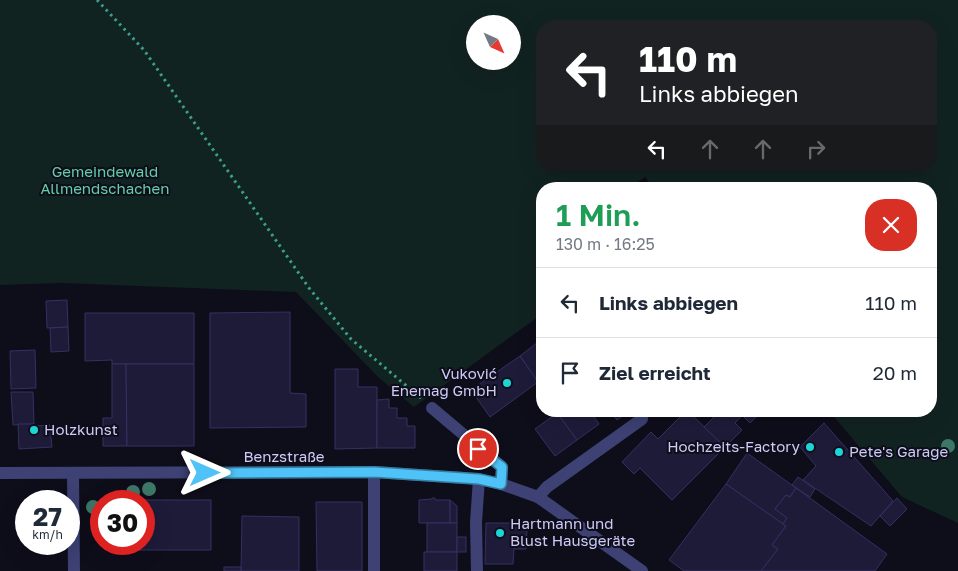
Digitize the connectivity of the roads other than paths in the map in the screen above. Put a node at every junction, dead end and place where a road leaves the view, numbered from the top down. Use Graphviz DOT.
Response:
graph roads {
  1 [pos="432,408"];
  2 [pos="642,419"];
  3 [pos="374,472"];
  4 [pos="0,473"];
  5 [pos="74,474"];
  6 [pos="479,479"];
  7 [pos="501,484"];
  8 [pos="538,497"];
  9 [pos="74,571"];
  10 [pos="374,571"];
  11 [pos="477,571"];
  12 [pos="642,571"];
  1 -- 7 [label="street"];
  2 -- 8 [label="street"];
  3 -- 5 [label="street, Benzstraße"];
  3 -- 6 [label="street, Benzstraße"];
  3 -- 10 [label="street"];
  4 -- 5 [label="street, Benzstraße"];
  5 -- 9 [label="street"];
  6 -- 7 [label="street, Benzstraße"];
  6 -- 11 [label="street"];
  7 -- 8 [label="street, Benzstraße"];
  8 -- 12 [label="street, Benzstraße"];
}
